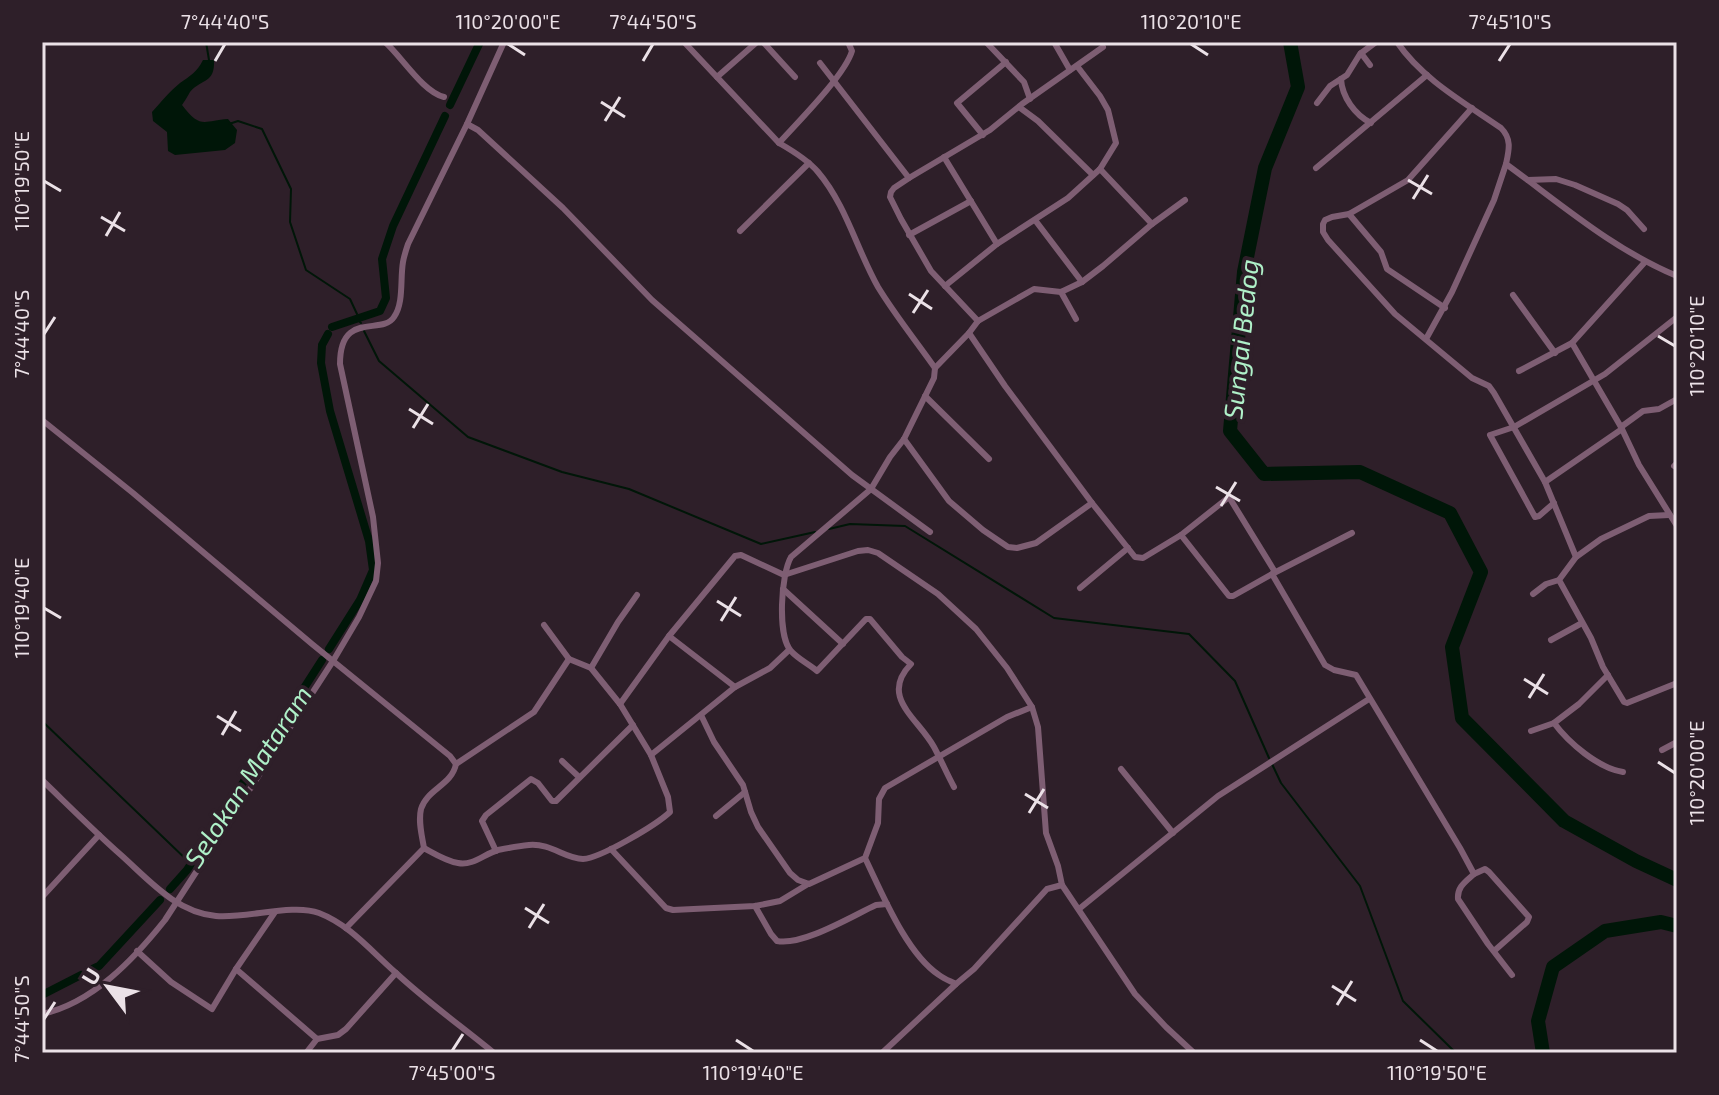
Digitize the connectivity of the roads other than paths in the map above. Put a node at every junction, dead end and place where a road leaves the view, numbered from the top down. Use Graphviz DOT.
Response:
graph roads {
  1 [pos="385,42"];
  2 [pos="504,42"];
  3 [pos="695,42"];
  4 [pos="757,42"];
  5 [pos="763,42"];
  6 [pos="848,42"];
  7 [pos="986,42"];
  8 [pos="1054,42"];
  9 [pos="1376,42"];
  10 [pos="1397,42"];
  11 [pos="686,45"];
  12 [pos="1103,47"];
  13 [pos="1361,53"];
  14 [pos="1006,62"];
  15 [pos="820,63"];
  16 [pos="1370,65"];
  17 [pos="1074,68"];
  18 [pos="1427,75"];
  19 [pos="717,77"];
  20 [pos="795,77"];
  21 [pos="1341,79"];
  22 [pos="834,81"];
  23 [pos="444,97"];
  24 [pos="1030,99"];
  25 [pos="1317,103"];
  26 [pos="1019,107"];
  27 [pos="1472,108"];
  28 [pos="1371,123"];
  29 [pos="467,124"];
  30 [pos="983,135"];
  31 [pos="779,143"];
  32 [pos="944,157"];
  33 [pos="809,163"];
  34 [pos="1506,164"];
  35 [pos="1316,168"];
  36 [pos="1100,169"];
  37 [pos="1093,175"];
  38 [pos="909,178"];
  39 [pos="1528,180"];
  40 [pos="1185,200"];
  41 [pos="971,201"];
  42 [pos="1349,214"];
  43 [pos="1035,220"];
  44 [pos="1152,224"];
  45 [pos="1644,229"];
  46 [pos="740,231"];
  47 [pos="909,235"];
  48 [pos="997,244"];
  49 [pos="1645,262"];
  50 [pos="1677,276"];
  51 [pos="1082,282"];
  52 [pos="945,286"];
  53 [pos="1061,292"];
  54 [pos="1513,295"];
  55 [pos="1445,308"];
  56 [pos="1677,317"];
  57 [pos="1076,319"];
  58 [pos="978,321"];
  59 [pos="969,333"];
  60 [pos="1426,339"];
  61 [pos="1572,343"];
  62 [pos="1555,353"];
  63 [pos="935,368"];
  64 [pos="1519,371"];
  65 [pos="1593,382"];
  66 [pos="925,396"];
  67 [pos="1677,399"];
  68 [pos="42,420"];
  69 [pos="1514,427"];
  70 [pos="1621,428"];
  71 [pos="904,439"];
  72 [pos="989,459"];
  73 [pos="1545,482"];
  74 [pos="871,489"];
  75 [pos="1092,503"];
  76 [pos="1554,503"];
  77 [pos="1669,515"];
  78 [pos="1677,526"];
  79 [pos="930,532"];
  80 [pos="1352,533"];
  81 [pos="1181,535"];
  82 [pos="1128,548"];
  83 [pos="1576,557"];
  84 [pos="1274,573"];
  85 [pos="784,575"];
  86 [pos="1559,580"];
  87 [pos="1080,588"];
  88 [pos="783,589"];
  89 [pos="1533,594"];
  90 [pos="637,595"];
  91 [pos="1582,623"];
  92 [pos="544,625"];
  93 [pos="669,636"];
  94 [pos="1551,640"];
  95 [pos="843,644"];
  96 [pos="789,650"];
  97 [pos="330,659"];
  98 [pos="569,659"];
  99 [pos="591,668"];
  100 [pos="1608,675"];
  101 [pos="1677,683"];
  102 [pos="735,687"];
  103 [pos="1369,699"];
  104 [pos="620,704"];
  105 [pos="1028,708"];
  106 [pos="701,715"];
  107 [pos="1554,723"];
  108 [pos="633,725"];
  109 [pos="1531,731"];
  110 [pos="1677,742"];
  111 [pos="1662,750"];
  112 [pos="651,755"];
  113 [pos="938,756"];
  114 [pos="562,761"];
  115 [pos="456,764"];
  116 [pos="1121,769"];
  117 [pos="1623,772"];
  118 [pos="579,777"];
  119 [pos="42,780"];
  120 [pos="954,787"];
  121 [pos="745,792"];
  122 [pos="716,816"];
  123 [pos="1173,833"];
  124 [pos="99,835"];
  125 [pos="424,848"];
  126 [pos="611,849"];
  127 [pos="496,851"];
  128 [pos="865,858"];
  129 [pos="1474,874"];
  130 [pos="809,884"];
  131 [pos="1062,885"];
  132 [pos="42,897"];
  133 [pos="173,901"];
  134 [pos="887,904"];
  135 [pos="755,906"];
  136 [pos="1079,909"];
  137 [pos="275,912"];
  138 [pos="346,928"];
  139 [pos="137,951"];
  140 [pos="1494,951"];
  141 [pos="236,969"];
  142 [pos="396,973"];
  143 [pos="1512,975"];
  144 [pos="956,984"];
  145 [pos="42,1014"];
  146 [pos="317,1039"];
  147 [pos="306,1053"];
  148 [pos="494,1053"];
  149 [pos="882,1053"];
  150 [pos="1194,1053"];
  1 -- 23 [label="street"];
  2 -- 29 [label="street"];
  3 -- 11 [label="street"];
  4 -- 19 [label="street"];
  5 -- 20 [label="street"];
  6 -- 22 [label="street"];
  7 -- 14 [label="street"];
  8 -- 17 [label="street"];
  9 -- 13 [label="street"];
  10 -- 18 [label="street"];
  11 -- 19 [label="street"];
  12 -- 17 [label="street"];
  13 -- 16 [label="street"];
  13 -- 21 [label="street"];
  14 -- 24 [label="street"];
  14 -- 30 [label="street"];
  15 -- 22 [label="street"];
  17 -- 24 [label="street"];
  17 -- 36 [label="street"];
  18 -- 27 [label="street"];
  18 -- 28 [label="street"];
  19 -- 31 [label="street"];
  21 -- 25 [label="street"];
  21 -- 28 [label="street"];
  22 -- 31 [label="street"];
  22 -- 38 [label="street"];
  24 -- 26 [label="street"];
  26 -- 30 [label="street"];
  26 -- 37 [label="street"];
  27 -- 34 [label="street"];
  27 -- 42 [label="street"];
  28 -- 35 [label="street"];
  29 -- 74 [label="street"];
  29 -- 97 [label="street"];
  30 -- 32 [label="street"];
  31 -- 33 [label="street"];
  32 -- 38 [label="street"];
  32 -- 41 [label="street"];
  33 -- 46 [label="street"];
  33 -- 63 [label="street"];
  34 -- 39 [label="street"];
  34 -- 55 [label="street"];
  36 -- 37 [label="street"];
  36 -- 44 [label="street"];
  37 -- 43 [label="street"];
  38 -- 47 [label="street"];
  39 -- 45 [label="street"];
  39 -- 49 [label="street"];
  40 -- 44 [label="street"];
  41 -- 47 [label="street"];
  41 -- 48 [label="street"];
  42 -- 55 [label="street"];
  42 -- 60 [label="street"];
  43 -- 48 [label="street"];
  43 -- 51 [label="street"];
  44 -- 51 [label="street"];
  47 -- 52 [label="street"];
  48 -- 52 [label="street"];
  49 -- 50 [label="street"];
  49 -- 61 [label="street"];
  51 -- 53 [label="street"];
  52 -- 58 [label="street"];
  53 -- 57 [label="street"];
  53 -- 58 [label="street"];
  54 -- 62 [label="street"];
  55 -- 60 [label="street"];
  56 -- 65 [label="street"];
  58 -- 59 [label="street"];
  59 -- 63 [label="street"];
  59 -- 75 [label="street"];
  60 -- 69 [label="street"];
  61 -- 62 [label="street"];
  61 -- 65 [label="street"];
  62 -- 64 [label="street"];
  63 -- 66 [label="street"];
  65 -- 69 [label="street"];
  65 -- 70 [label="street"];
  66 -- 71 [label="street"];
  66 -- 72 [label="street"];
  67 -- 70 [label="street"];
  68 -- 97 [label="street"];
  69 -- 73 [label="street"];
  69 -- 76 [label="street"];
  70 -- 73 [label="street"];
  70 -- 77 [label="street"];
  71 -- 74 [label="street"];
  71 -- 75 [label="street"];
  73 -- 76 [label="street"];
  74 -- 79 [label="street"];
  74 -- 85 [label="street"];
  75 -- 82 [label="street"];
  76 -- 83 [label="street"];
  77 -- 78 [label="street"];
  77 -- 83 [label="street"];
  80 -- 84 [label="street"];
  81 -- 82 [label="street"];
  81 -- 84 [label="street"];
  81 -- 84 [label="street"];
  82 -- 87 [label="street"];
  83 -- 86 [label="street"];
  84 -- 103 [label="street"];
  85 -- 88 [label="street"];
  85 -- 93 [label="street"];
  85 -- 105 [label="street"];
  86 -- 89 [label="street"];
  86 -- 91 [label="street"];
  88 -- 95 [label="street"];
  88 -- 96 [label="street"];
  90 -- 99 [label="street"];
  91 -- 94 [label="street"];
  91 -- 100 [label="street"];
  92 -- 98 [label="street"];
  93 -- 102 [label="street"];
  93 -- 104 [label="street"];
  95 -- 96 [label="street"];
  95 -- 113 [label="street"];
  96 -- 102 [label="street"];
  97 -- 115 [label="street"];
  97 -- 133 [label="street"];
  98 -- 99 [label="street"];
  98 -- 115 [label="street"];
  99 -- 104 [label="street"];
  100 -- 101 [label="street"];
  100 -- 107 [label="street"];
  102 -- 106 [label="street"];
  103 -- 123 [label="street"];
  103 -- 129 [label="street"];
  104 -- 108 [label="street"];
  105 -- 113 [label="street"];
  105 -- 131 [label="street"];
  106 -- 112 [label="street"];
  106 -- 121 [label="street"];
  107 -- 109 [label="street"];
  107 -- 117 [label="street"];
  108 -- 112 [label="street"];
  108 -- 118 [label="street"];
  110 -- 111 [label="street"];
  112 -- 126 [label="street"];
  113 -- 120 [label="street"];
  113 -- 128 [label="street"];
  114 -- 118 [label="street"];
  115 -- 125 [label="street"];
  116 -- 123 [label="street"];
  118 -- 127 [label="street"];
  119 -- 124 [label="street"];
  121 -- 122 [label="street"];
  121 -- 130 [label="street"];
  123 -- 136 [label="street"];
  124 -- 132 [label="street"];
  124 -- 133 [label="street"];
  125 -- 127 [label="street"];
  125 -- 138 [label="street"];
  126 -- 127 [label="street"];
  126 -- 135 [label="street"];
  128 -- 130 [label="street"];
  128 -- 134 [label="street"];
  129 -- 140 [label="street"];
  129 -- 140 [label="street"];
  130 -- 135 [label="street"];
  131 -- 136 [label="street"];
  131 -- 144 [label="street"];
  133 -- 137 [label="street"];
  133 -- 139 [label="street"];
  134 -- 135 [label="street"];
  134 -- 144 [label="street"];
  136 -- 150 [label="street"];
  137 -- 138 [label="street"];
  137 -- 141 [label="street"];
  138 -- 142 [label="street"];
  139 -- 141 [label="street"];
  139 -- 145 [label="street"];
  140 -- 143 [label="street"];
  141 -- 146 [label="street"];
  142 -- 146 [label="street"];
  142 -- 148 [label="street"];
  144 -- 149 [label="street"];
  146 -- 147 [label="street"];
}
